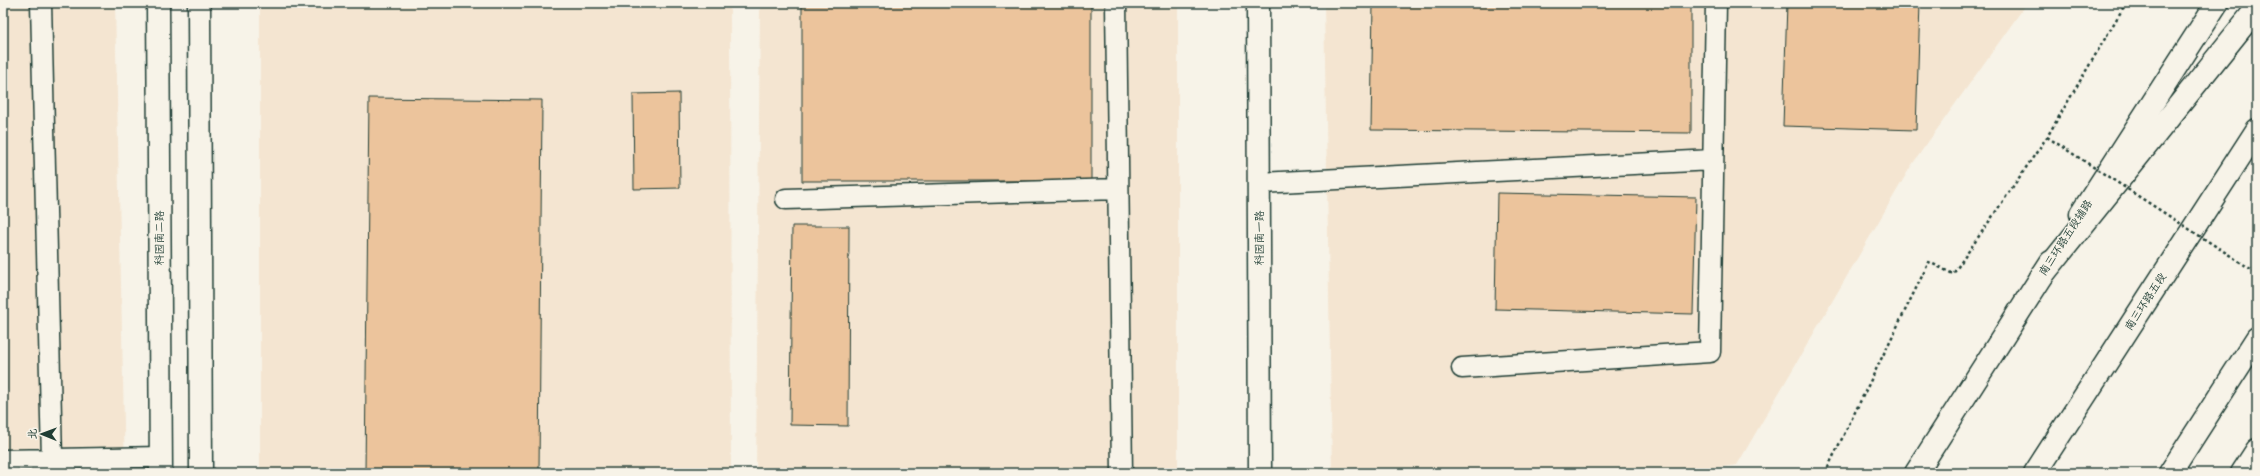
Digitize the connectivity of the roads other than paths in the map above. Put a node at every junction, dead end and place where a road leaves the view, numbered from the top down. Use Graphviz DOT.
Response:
graph roads {
  1 [pos="42,3"];
  2 [pos="158,3"];
  3 [pos="199,3"];
  4 [pos="1116,3"];
  5 [pos="1258,3"];
  6 [pos="1716,3"];
  7 [pos="2217,3"];
  8 [pos="2257,8"];
  9 [pos="2257,130"];
  10 [pos="1713,160"];
  11 [pos="1260,182"];
  12 [pos="1118,189"];
  13 [pos="786,199"];
  14 [pos="2041,277"];
  15 [pos="2257,338"];
  16 [pos="1462,368"];
  17 [pos="2257,450"];
  18 [pos="52,459"];
  19 [pos="3,460"];
  20 [pos="161,465"];
  21 [pos="201,473"];
  22 [pos="1122,473"];
  23 [pos="1260,473"];
  24 [pos="1916,473"];
  25 [pos="2035,473"];
  26 [pos="2170,473"];
  27 [pos="2242,473"];
  1 -- 18 [label="lane"];
  2 -- 20 [label="main road, 科园南二路"];
  3 -- 21 [label="main road"];
  4 -- 12 [label="lane"];
  5 -- 11 [label="main road, 科园南一路"];
  6 -- 10 [label="lane"];
  7 -- 14 [label="main road, 南三环路五段辅路"];
  8 -- 14 [label="main road"];
  9 -- 25 [label="main road, 南三环路五段"];
  10 -- 11 [label="lane"];
  10 -- 16 [label="lane"];
  11 -- 23 [label="main road, 科园南一路"];
  12 -- 13 [label="lane"];
  12 -- 22 [label="lane"];
  14 -- 24 [label="main road, 南三环路五段辅路"];
  15 -- 26 [label="main road"];
  17 -- 27 [label="main road"];
  18 -- 19 [label="lane"];
  18 -- 20 [label="lane"];
}
